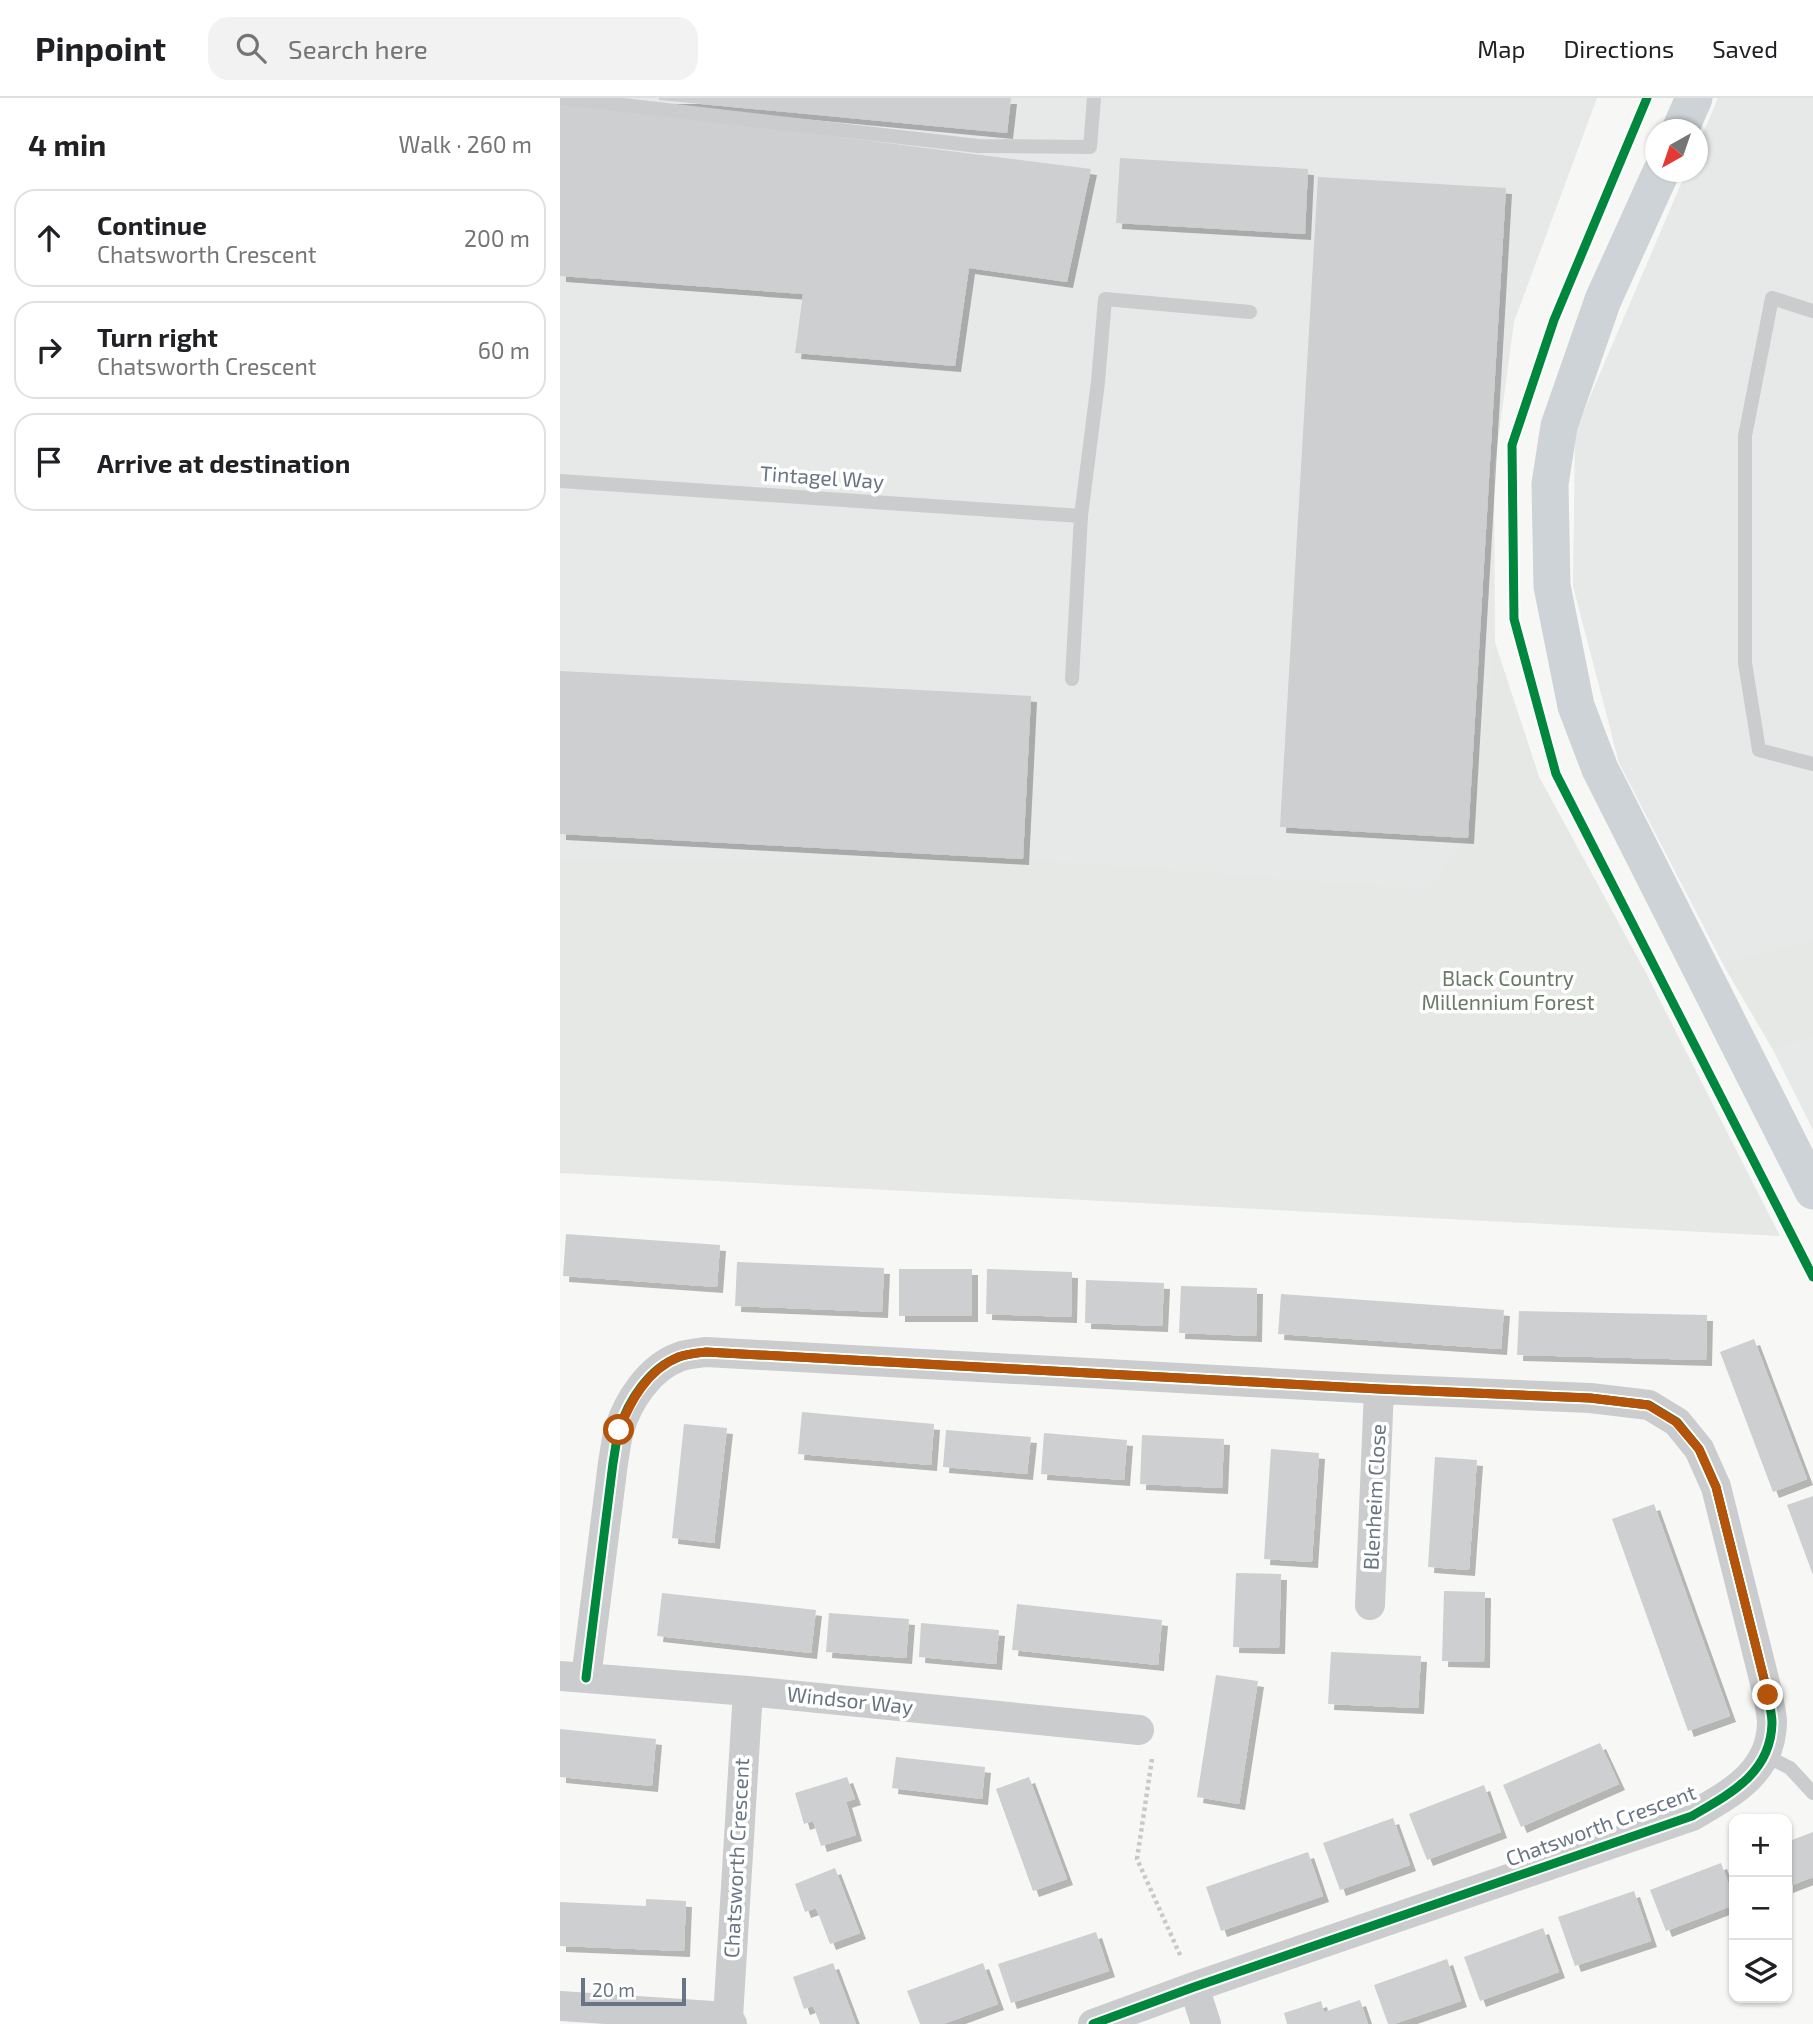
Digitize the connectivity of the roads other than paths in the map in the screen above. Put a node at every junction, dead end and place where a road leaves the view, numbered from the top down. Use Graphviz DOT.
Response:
graph roads {
  1 [pos="563,98"];
  2 [pos="1094,98"];
  3 [pos="1813,311"];
  4 [pos="1250,312"];
  5 [pos="560,481"];
  6 [pos="1081,516"];
  7 [pos="1072,679"];
  8 [pos="1813,764"];
  9 [pos="1380,1389"];
  10 [pos="1370,1605"];
  11 [pos="573,1677"];
  12 [pos="748,1691"];
  13 [pos="1139,1730"];
  14 [pos="1766,1756"];
  15 [pos="1813,1793"];
  16 [pos="1194,1987"];
  17 [pos="560,2006"];
  18 [pos="730,2020"];
  19 [pos="1093,2024"];
  20 [pos="1206,2024"];
  1 -- 2 [label="lane"];
  3 -- 8 [label="lane"];
  4 -- 6 [label="lane"];
  5 -- 6 [label="lane, Tintagel Way"];
  6 -- 7 [label="lane"];
  9 -- 10 [label="street, Blenheim Close"];
  9 -- 11 [label="street"];
  9 -- 14 [label="street"];
  11 -- 12 [label="street, Windsor Way"];
  12 -- 13 [label="street, Windsor Way"];
  12 -- 18 [label="street, Chatsworth Crescent"];
  14 -- 15 [label="lane"];
  14 -- 16 [label="street, Chatsworth Crescent"];
  16 -- 19 [label="street, Chatsworth Crescent"];
  16 -- 20 [label="street"];
  17 -- 18 [label="street"];
}
